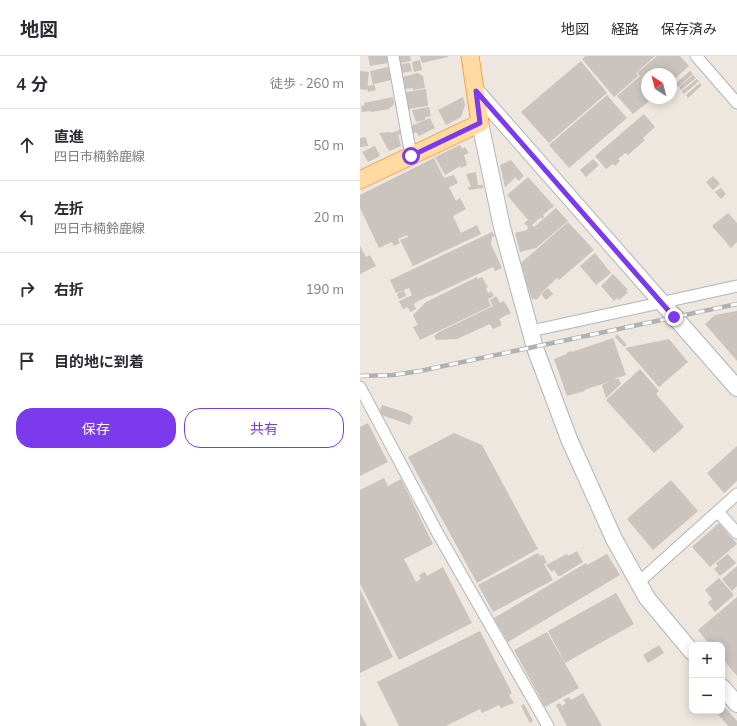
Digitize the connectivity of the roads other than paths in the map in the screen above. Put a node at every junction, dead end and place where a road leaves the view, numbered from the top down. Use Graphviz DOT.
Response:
graph roads {
  1 [pos="393,56"];
  2 [pos="470,56"];
  3 [pos="696,56"];
  4 [pos="476,91"];
  5 [pos="737,103"];
  6 [pos="480,123"];
  7 [pos="411,156"];
  8 [pos="360,180"];
  9 [pos="737,286"];
  10 [pos="661,302"];
  11 [pos="531,331"];
  12 [pos="360,387"];
  13 [pos="737,388"];
  14 [pos="737,494"];
  15 [pos="718,512"];
  16 [pos="737,533"];
  17 [pos="639,582"];
  18 [pos="689,648"];
  19 [pos="725,690"];
  20 [pos="737,704"];
  21 [pos="548,726"];
  1 -- 7 [label="street"];
  2 -- 4 [label="main road"];
  3 -- 5 [label="street"];
  4 -- 6 [label="main road"];
  4 -- 10 [label="street"];
  6 -- 7 [label="main road"];
  6 -- 11 [label="street"];
  7 -- 8 [label="main road"];
  9 -- 10 [label="street"];
  10 -- 11 [label="street"];
  10 -- 13 [label="street"];
  11 -- 17 [label="street"];
  12 -- 21 [label="street"];
  14 -- 15 [label="street"];
  15 -- 16 [label="street"];
  15 -- 17 [label="street"];
  17 -- 18 [label="street"];
  19 -- 20 [label="street"];
}
